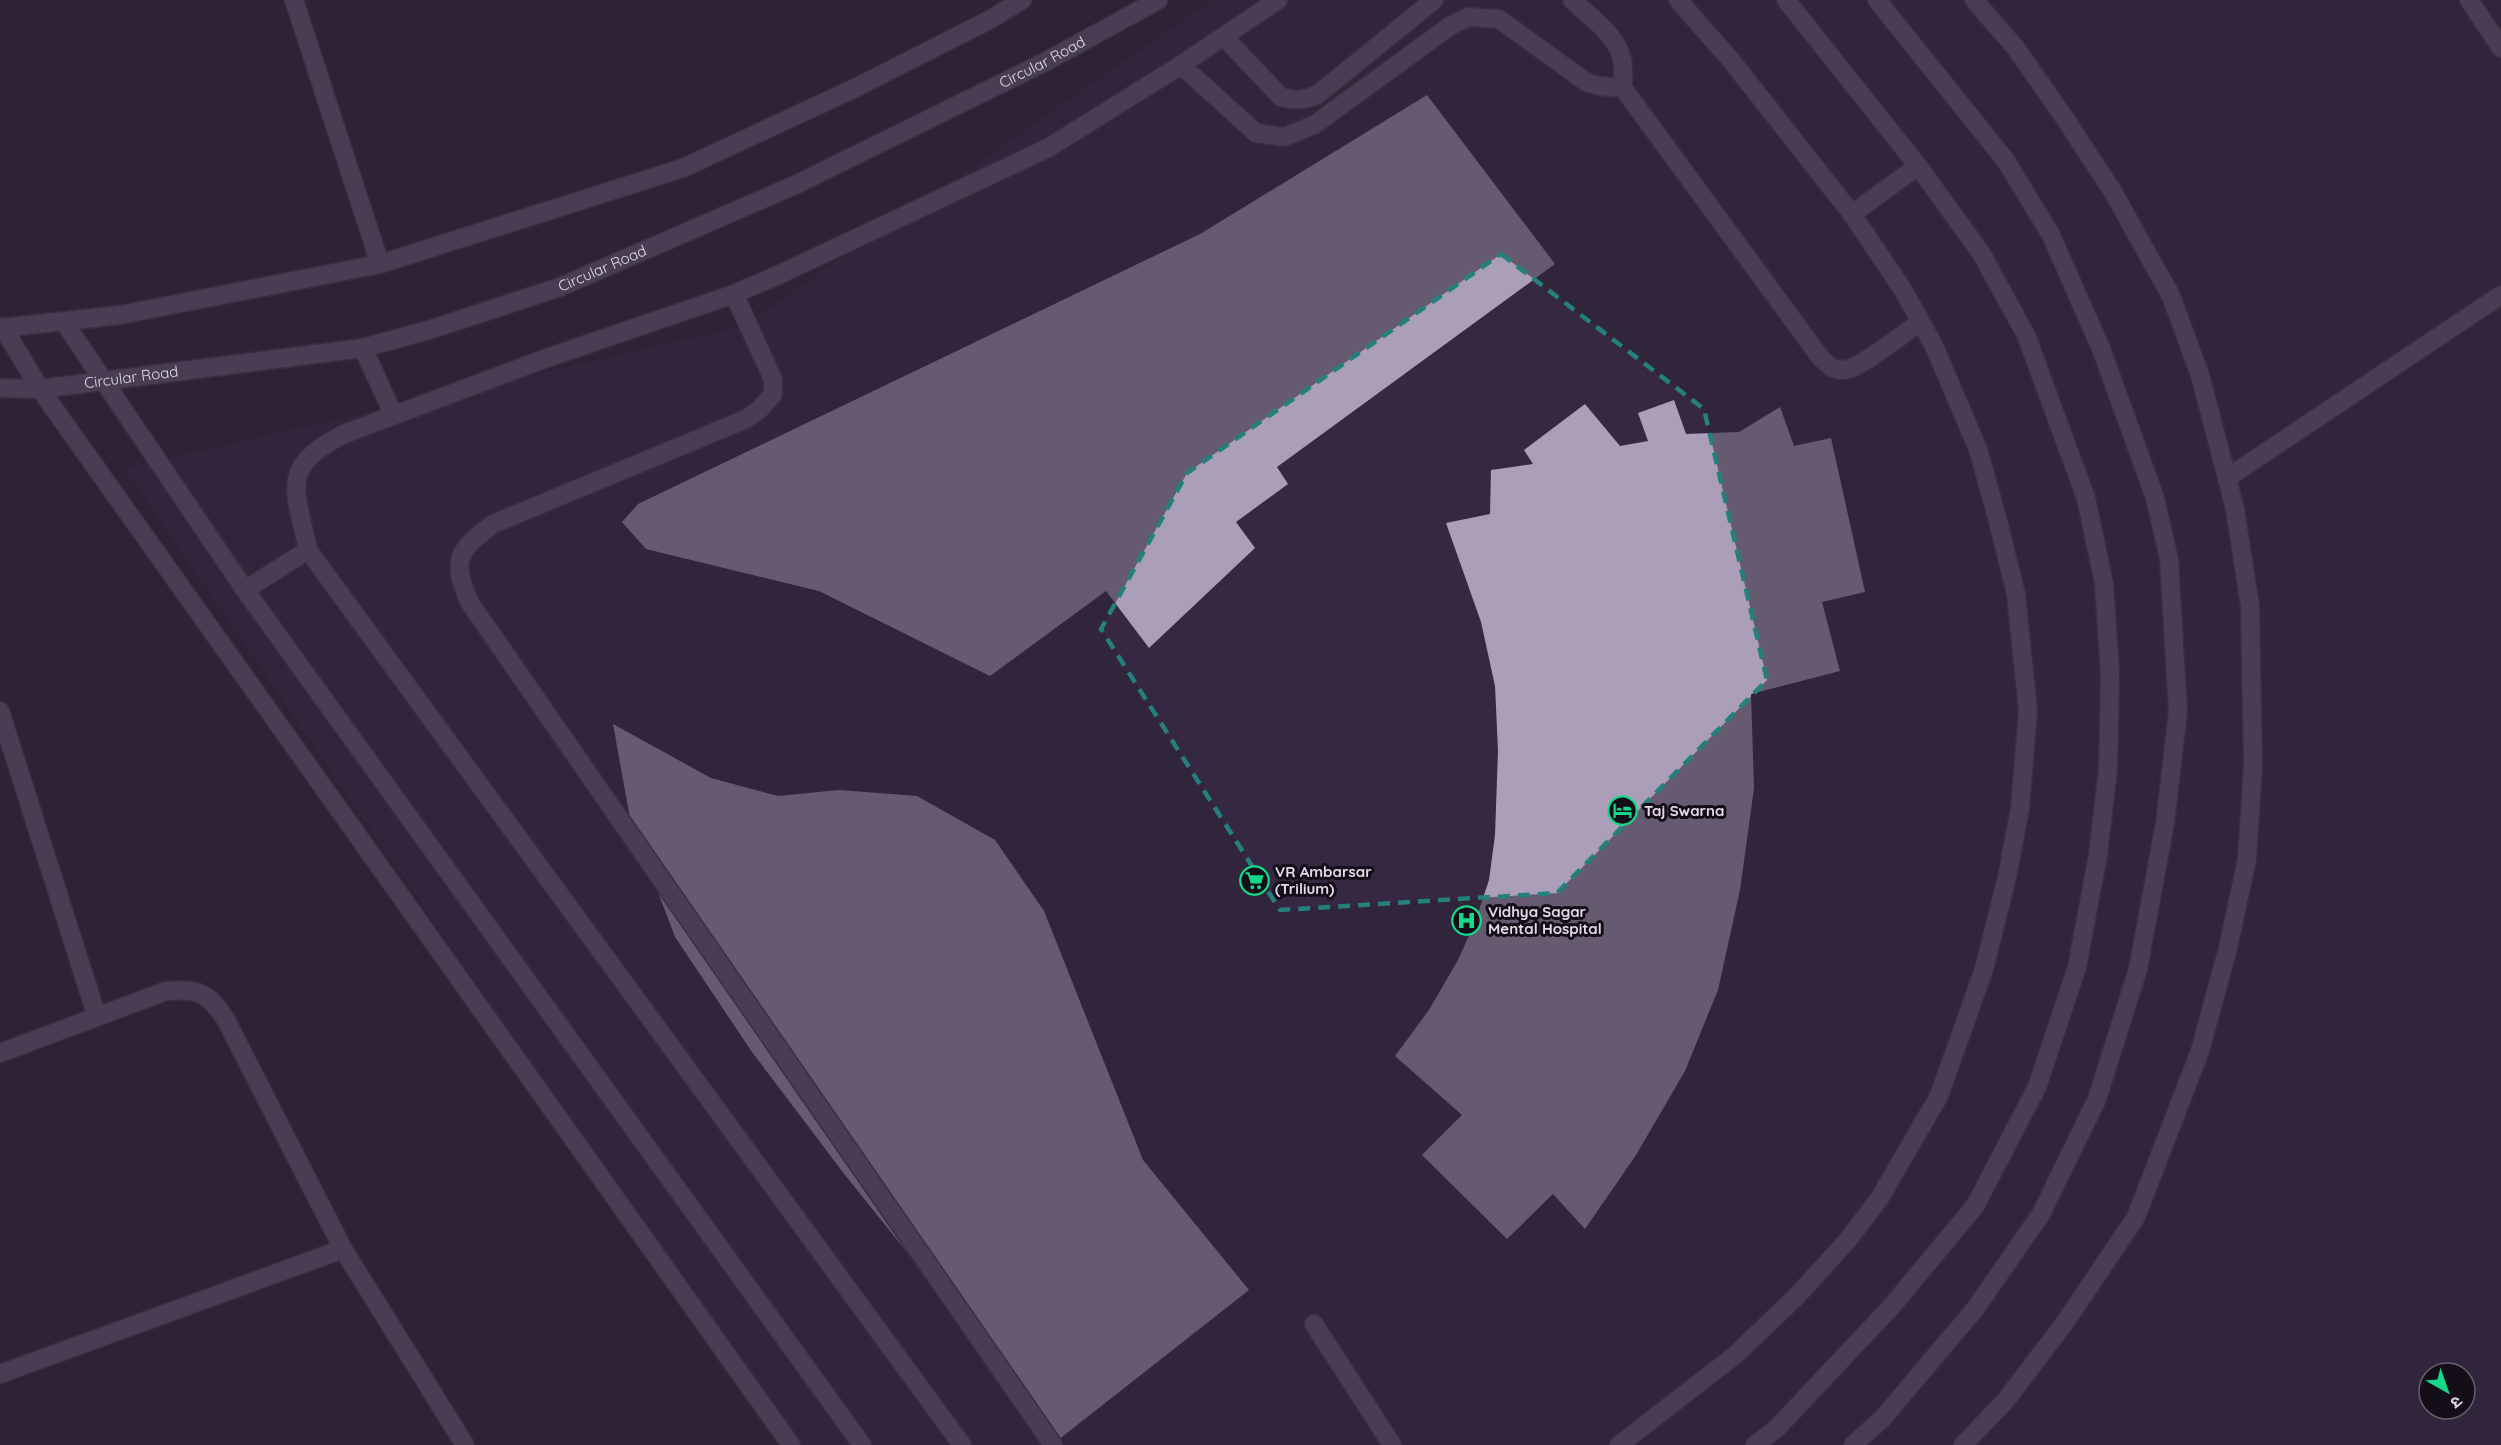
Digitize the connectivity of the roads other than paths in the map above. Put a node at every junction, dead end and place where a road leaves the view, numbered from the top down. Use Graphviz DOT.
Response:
graph roads {
  1 [pos="294,0"];
  2 [pos="1022,0"];
  3 [pos="1158,0"];
  4 [pos="1278,0"];
  5 [pos="1434,0"];
  6 [pos="1572,0"];
  7 [pos="1678,0"];
  8 [pos="1786,0"];
  9 [pos="1876,0"];
  10 [pos="1974,0"];
  11 [pos="2469,0"];
  12 [pos="1224,37"];
  13 [pos="2501,48"];
  14 [pos="1181,65"];
  15 [pos="1623,88"];
  16 [pos="1918,166"];
  17 [pos="1852,214"];
  18 [pos="380,264"];
  19 [pos="734,294"];
  20 [pos="2501,295"];
  21 [pos="64,322"];
  22 [pos="1920,322"];
  23 [pos="2,327"];
  24 [pos="363,348"];
  25 [pos="103,381"];
  26 [pos="0,388"];
  27 [pos="40,389"];
  28 [pos="393,414"];
  29 [pos="2227,478"];
  30 [pos="309,550"];
  31 [pos="245,590"];
  32 [pos="0,711"];
  33 [pos="97,1017"];
  34 [pos="0,1053"];
  35 [pos="344,1249"];
  36 [pos="1314,1324"];
  37 [pos="0,1374"];
  38 [pos="465,1445"];
  39 [pos="791,1445"];
  40 [pos="862,1445"];
  41 [pos="962,1445"];
  42 [pos="1053,1445"];
  43 [pos="1392,1445"];
  44 [pos="1619,1445"];
  45 [pos="1755,1445"];
  46 [pos="1853,1445"];
  47 [pos="1963,1445"];
  1 -- 18 [label="street"];
  2 -- 18 [label="street"];
  3 -- 24 [label="street, Circular Road"];
  4 -- 12 [label="street"];
  5 -- 12 [label="street"];
  6 -- 15 [label="street"];
  7 -- 17 [label="street"];
  8 -- 16 [label="street"];
  9 -- 46 [label="street"];
  10 -- 29 [label="street"];
  11 -- 13 [label="street"];
  12 -- 14 [label="street"];
  14 -- 15 [label="street"];
  14 -- 19 [label="street"];
  15 -- 22 [label="street"];
  16 -- 17 [label="street"];
  16 -- 45 [label="street"];
  17 -- 22 [label="street"];
  18 -- 21 [label="street"];
  19 -- 28 [label="street"];
  19 -- 42 [label="street"];
  20 -- 29 [label="street"];
  21 -- 23 [label="street"];
  21 -- 25 [label="street"];
  22 -- 44 [label="street"];
  23 -- 27 [label="street"];
  24 -- 25 [label="street, Circular Road"];
  24 -- 28 [label="street"];
  25 -- 27 [label="street, Circular Road"];
  25 -- 31 [label="street"];
  26 -- 27 [label="street, Circular Road"];
  27 -- 39 [label="street"];
  28 -- 30 [label="street"];
  29 -- 47 [label="street"];
  30 -- 31 [label="street"];
  30 -- 41 [label="street"];
  31 -- 40 [label="street"];
  32 -- 33 [label="street"];
  33 -- 34 [label="street"];
  33 -- 35 [label="street"];
  35 -- 37 [label="street"];
  35 -- 38 [label="street"];
  36 -- 43 [label="street"];
}
